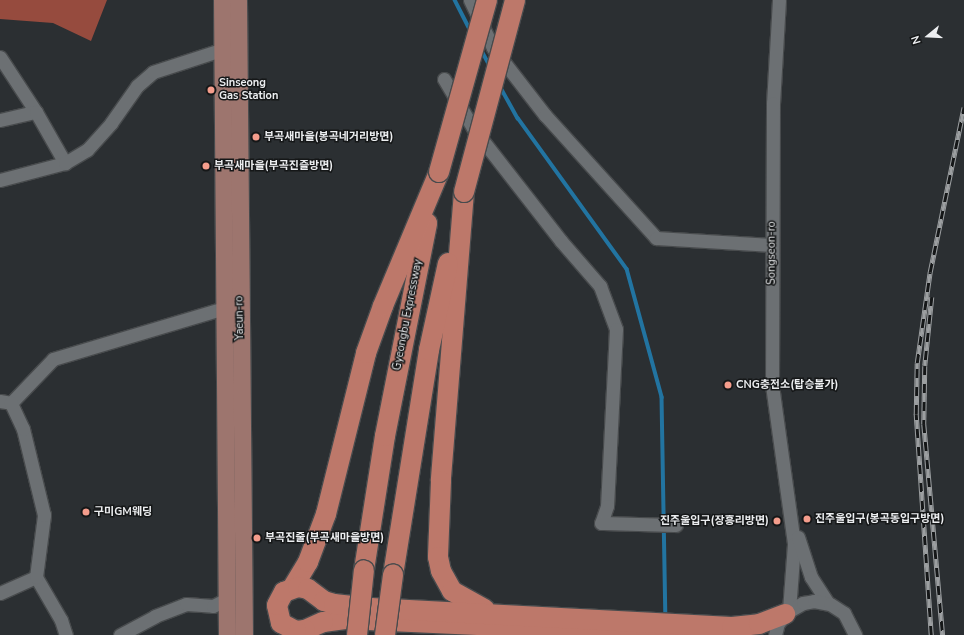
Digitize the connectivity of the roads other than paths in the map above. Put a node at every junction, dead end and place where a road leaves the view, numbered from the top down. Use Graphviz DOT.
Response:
graph roads {
  1 [pos="222,0"];
  2 [pos="238,0"];
  3 [pos="470,0"];
  4 [pos="487,0"];
  5 [pos="515,0"];
  6 [pos="779,0"];
  7 [pos="238,44"];
  8 [pos="222,49"];
  9 [pos="0,57"];
  10 [pos="444,79"];
  11 [pos="36,112"];
  12 [pos="0,120"];
  13 [pos="65,163"];
  14 [pos="439,172"];
  15 [pos="0,180"];
  16 [pos="464,192"];
  17 [pos="772,245"];
  18 [pos="224,308"];
  19 [pos="5,402"];
  20 [pos="790,505"];
  21 [pos="676,525"];
  22 [pos="36,577"];
  23 [pos="293,587"];
  24 [pos="0,593"];
  25 [pos="227,599"];
  26 [pos="828,603"];
  27 [pos="787,612"];
  28 [pos="500,619"];
  29 [pos="288,631"];
  30 [pos="694,631"];
  31 [pos="66,635"];
  32 [pos="120,635"];
  33 [pos="227,635"];
  34 [pos="244,635"];
  35 [pos="357,635"];
  36 [pos="385,635"];
  37 [pos="462,635"];
  38 [pos="775,635"];
  39 [pos="856,635"];
  1 -- 8 [label="main road, Yaeun-ro"];
  2 -- 7 [label="main road, Yaeun-ro"];
  3 -- 17 [label="street"];
  4 -- 14 [label="highway, Gyeongbu Expressway, bridge"];
  5 -- 16 [label="highway, bridge"];
  6 -- 17 [label="street, Songseon-ro"];
  7 -- 8 [label="street"];
  7 -- 34 [label="main road, Yaeun-ro"];
  8 -- 13 [label="street"];
  8 -- 18 [label="main road, Yaeun-ro"];
  9 -- 11 [label="street"];
  10 -- 21 [label="street"];
  11 -- 12 [label="street"];
  11 -- 13 [label="street"];
  13 -- 15 [label="street"];
  14 -- 23 [label="highway"];
  14 -- 35 [label="highway, Gyeongbu Expressway, bridge"];
  16 -- 28 [label="highway"];
  16 -- 36 [label="highway, bridge"];
  17 -- 20 [label="street, Songseon-ro"];
  18 -- 19 [label="street"];
  18 -- 25 [label="main road, Yaeun-ro"];
  19 -- 22 [label="street"];
  20 -- 26 [label="street"];
  20 -- 27 [label="street"];
  22 -- 24 [label="street"];
  22 -- 31 [label="street"];
  23 -- 28 [label="highway"];
  23 -- 29 [label="highway"];
  25 -- 32 [label="street"];
  25 -- 33 [label="main road, Yaeun-ro"];
  26 -- 27 [label="street"];
  26 -- 39 [label="street"];
  27 -- 30 [label="highway"];
  27 -- 38 [label="street"];
  28 -- 29 [label="highway"];
  28 -- 30 [label="highway"];
  28 -- 37 [label="highway"];
}
